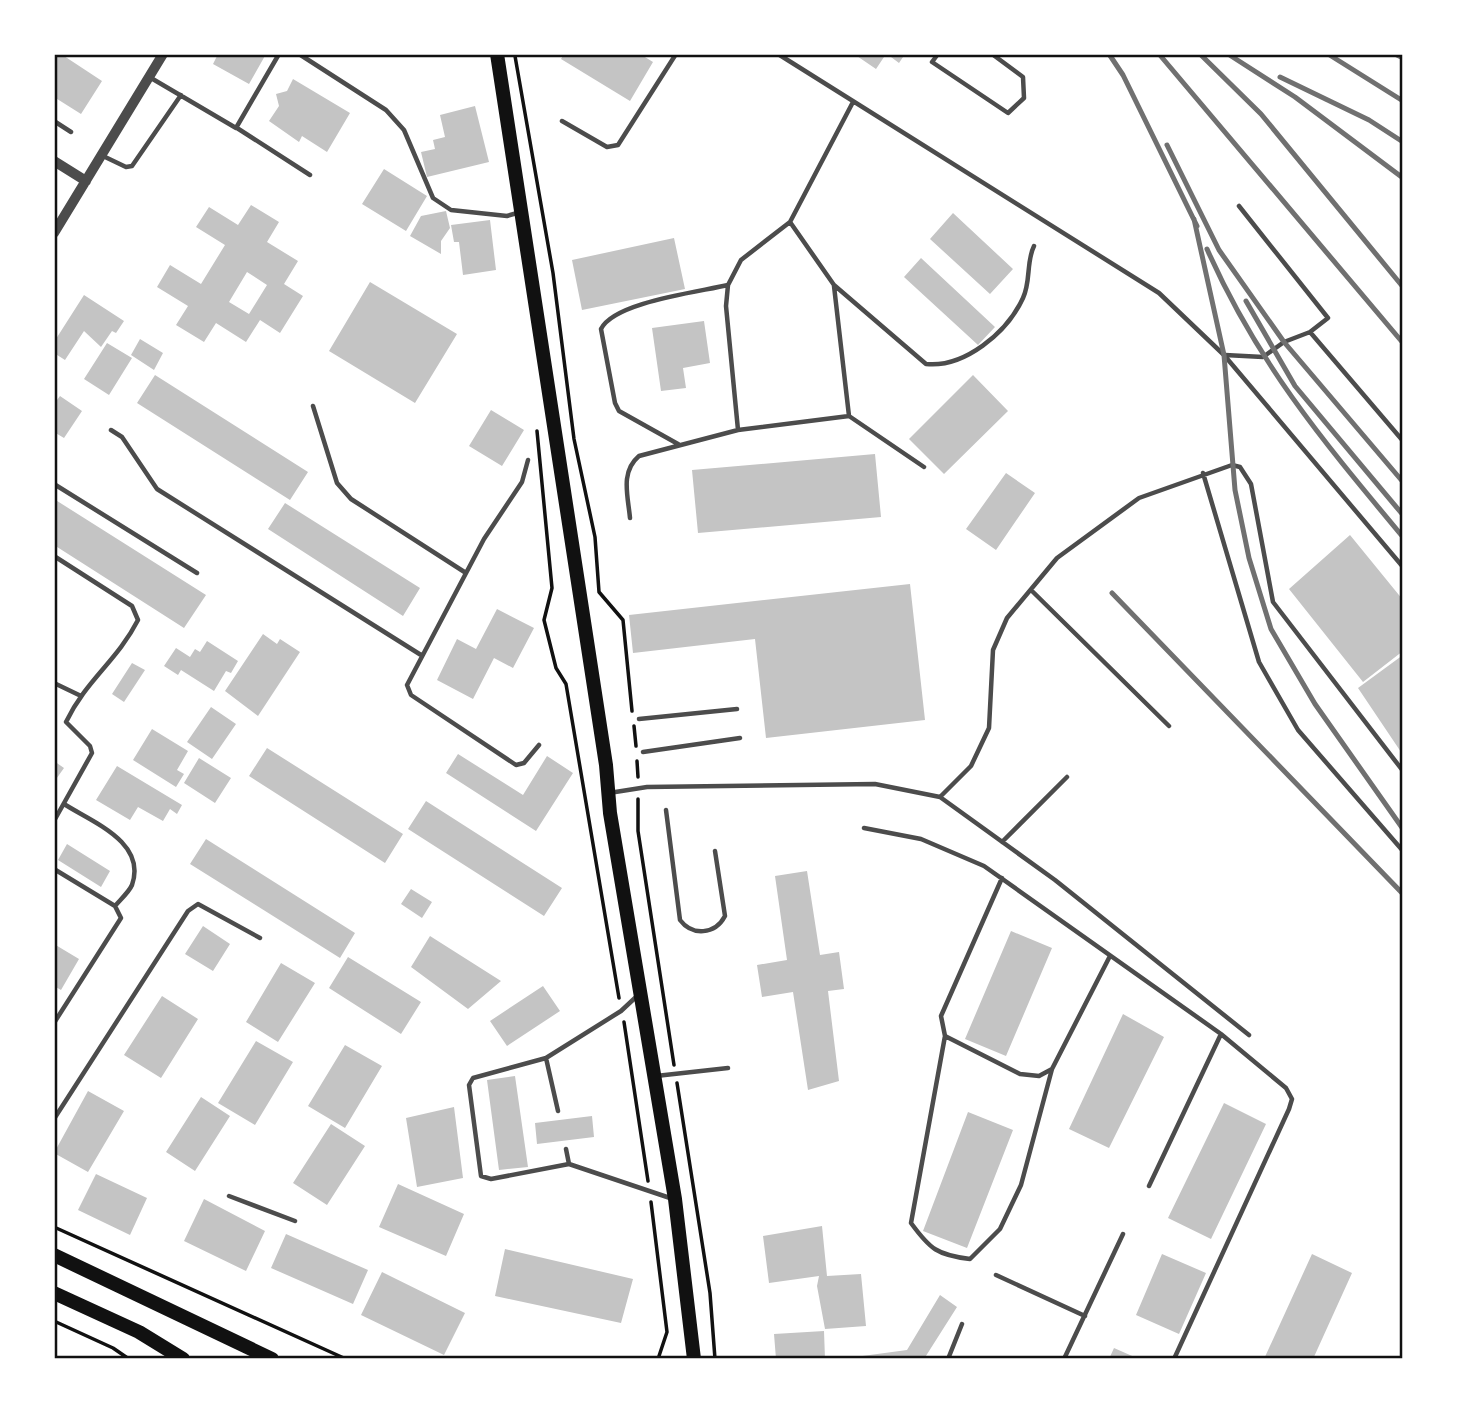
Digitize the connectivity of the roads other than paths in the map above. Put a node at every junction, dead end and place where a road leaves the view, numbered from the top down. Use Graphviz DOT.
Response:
graph roads {
  1 [pos="163,54"];
  2 [pos="279,54"];
  3 [pos="299,54"];
  4 [pos="498,54"];
  5 [pos="676,54"];
  6 [pos="778,54"];
  7 [pos="938,54"];
  8 [pos="992,54"];
  9 [pos="150,77"];
  10 [pos="181,95"];
  11 [pos="853,102"];
  12 [pos="54,121"];
  13 [pos="562,121"];
  14 [pos="236,128"];
  15 [pos="71,132"];
  16 [pos="101,156"];
  17 [pos="54,161"];
  18 [pos="310,175"];
  19 [pos="86,181"];
  20 [pos="1239,206"];
  21 [pos="522,212"];
  22 [pos="790,222"];
  23 [pos="54,233"];
  24 [pos="1034,246"];
  25 [pos="728,285"];
  26 [pos="834,285"];
  27 [pos="1310,332"];
  28 [pos="1224,355"];
  29 [pos="313,406"];
  30 [pos="849,416"];
  31 [pos="111,430"];
  32 [pos="738,430"];
  33 [pos="1403,441"];
  34 [pos="678,444"];
  35 [pos="528,460"];
  36 [pos="924,467"];
  37 [pos="1203,473"];
  38 [pos="54,484"];
  39 [pos="630,519"];
  40 [pos="54,556"];
  41 [pos="1403,567"];
  42 [pos="197,573"];
  43 [pos="466,573"];
  44 [pos="1031,590"];
  45 [pos="421,655"];
  46 [pos="54,683"];
  47 [pos="79,695"];
  48 [pos="737,709"];
  49 [pos="639,719"];
  50 [pos="1169,726"];
  51 [pos="740,738"];
  52 [pos="539,745"];
  53 [pos="643,752"];
  54 [pos="1403,771"];
  55 [pos="1067,777"];
  56 [pos="609,793"];
  57 [pos="940,797"];
  58 [pos="64,804"];
  59 [pos="666,810"];
  60 [pos="54,821"];
  61 [pos="864,828"];
  62 [pos="1002,842"];
  63 [pos="715,850"];
  64 [pos="1403,851"];
  65 [pos="54,869"];
  66 [pos="1002,878"];
  67 [pos="115,906"];
  68 [pos="260,938"];
  69 [pos="1110,956"];
  70 [pos="642,991"];
  71 [pos="54,1023"];
  72 [pos="1221,1034"];
  73 [pos="1249,1035"];
  74 [pos="944,1036"];
  75 [pos="546,1058"];
  76 [pos="728,1068"];
  77 [pos="1052,1069"];
  78 [pos="655,1076"];
  79 [pos="558,1111"];
  80 [pos="54,1119"];
  81 [pos="566,1149"];
  82 [pos="569,1164"];
  83 [pos="1149,1186"];
  84 [pos="229,1196"];
  85 [pos="674,1199"];
  86 [pos="295,1221"];
  87 [pos="1124,1234"];
  88 [pos="54,1255"];
  89 [pos="996,1275"];
  90 [pos="54,1293"];
  91 [pos="1085,1316"];
  92 [pos="962,1324"];
  93 [pos="161,1353"];
  94 [pos="183,1359"];
  95 [pos="272,1359"];
  96 [pos="694,1359"];
  97 [pos="948,1359"];
  98 [pos="1064,1359"];
  99 [pos="1174,1359"];
  1 -- 9 [label="street"];
  2 -- 14 [label="lane"];
  3 -- 21 [label="lane"];
  4 -- 21 [label="main road"];
  5 -- 13 [label="lane"];
  6 -- 11 [label="lane"];
  7 -- 8 [label="lane"];
  9 -- 10 [label="lane"];
  9 -- 16 [label="street"];
  10 -- 14 [label="lane"];
  10 -- 16 [label="lane"];
  11 -- 22 [label="lane"];
  11 -- 28 [label="lane"];
  12 -- 15 [label="lane"];
  14 -- 18 [label="lane"];
  16 -- 19 [label="street"];
  17 -- 19 [label="street"];
  19 -- 23 [label="street"];
  20 -- 27 [label="lane"];
  21 -- 56 [label="main road"];
  22 -- 25 [label="lane"];
  22 -- 26 [label="lane"];
  24 -- 26 [label="lane"];
  25 -- 32 [label="lane"];
  25 -- 34 [label="lane"];
  26 -- 30 [label="lane"];
  27 -- 28 [label="lane"];
  27 -- 33 [label="lane"];
  28 -- 41 [label="lane"];
  29 -- 43 [label="lane"];
  30 -- 32 [label="lane"];
  30 -- 36 [label="lane"];
  31 -- 45 [label="lane"];
  32 -- 34 [label="lane"];
  34 -- 39 [label="lane"];
  35 -- 43 [label="lane"];
  37 -- 44 [label="lane"];
  37 -- 54 [label="lane"];
  37 -- 64 [label="lane"];
  38 -- 42 [label="lane"];
  40 -- 47 [label="lane"];
  43 -- 45 [label="lane"];
  44 -- 50 [label="lane"];
  44 -- 57 [label="lane"];
  45 -- 52 [label="lane"];
  46 -- 47 [label="lane"];
  47 -- 58 [label="lane"];
  48 -- 49 [label="lane"];
  51 -- 53 [label="lane"];
  55 -- 62 [label="lane"];
  56 -- 57 [label="lane"];
  56 -- 70 [label="main road"];
  57 -- 62 [label="lane"];
  58 -- 60 [label="lane"];
  58 -- 67 [label="lane"];
  59 -- 63 [label="lane"];
  61 -- 66 [label="lane"];
  62 -- 73 [label="lane"];
  65 -- 67 [label="lane"];
  66 -- 69 [label="lane"];
  66 -- 74 [label="lane"];
  67 -- 71 [label="lane"];
  68 -- 80 [label="lane"];
  69 -- 72 [label="lane"];
  69 -- 77 [label="lane"];
  70 -- 75 [label="lane"];
  70 -- 78 [label="main road"];
  72 -- 83 [label="lane"];
  72 -- 99 [label="lane"];
  74 -- 77 [label="lane"];
  74 -- 77 [label="lane"];
  75 -- 79 [label="lane"];
  75 -- 82 [label="lane"];
  76 -- 78 [label="lane"];
  78 -- 85 [label="main road"];
  81 -- 82 [label="lane"];
  82 -- 85 [label="lane"];
  84 -- 86 [label="lane"];
  85 -- 96 [label="main road"];
  87 -- 91 [label="lane"];
  88 -- 95 [label="main road"];
  89 -- 91 [label="lane"];
  90 -- 93 [label="main road"];
  91 -- 98 [label="lane"];
  92 -- 97 [label="lane"];
  93 -- 94 [label="main road"];
}
